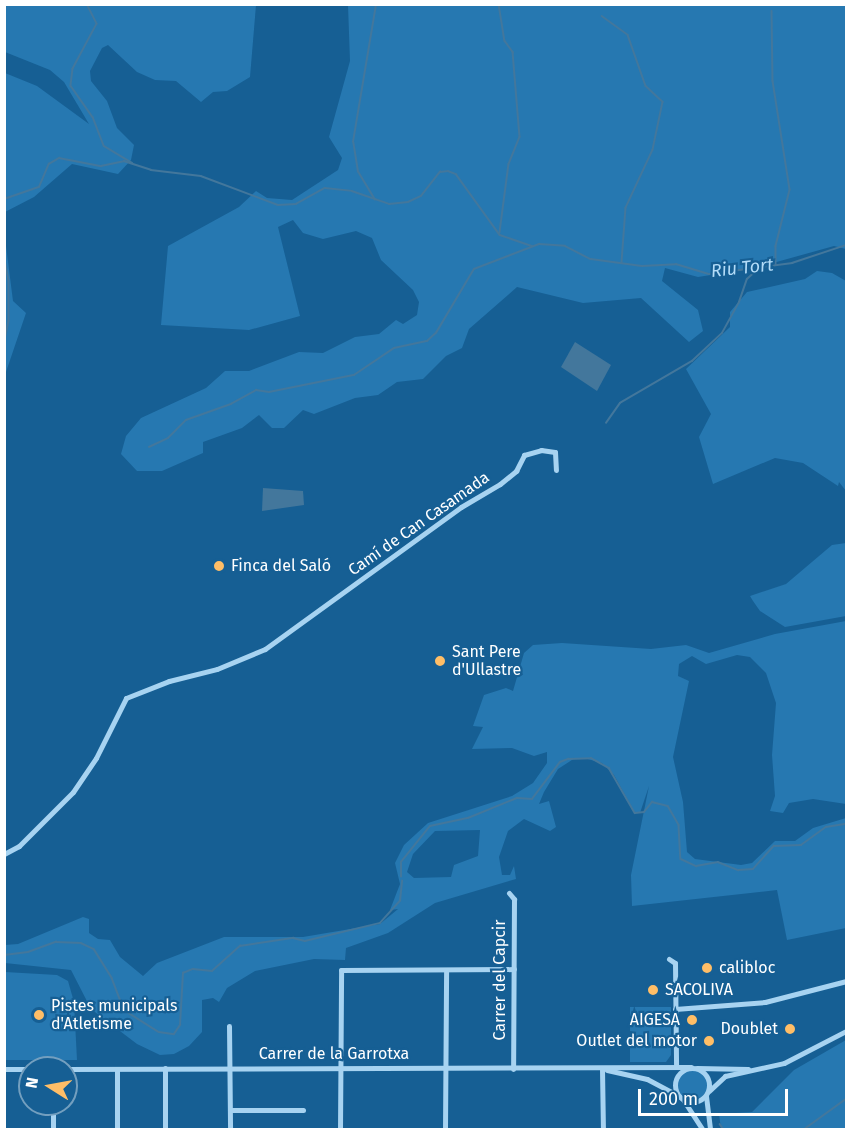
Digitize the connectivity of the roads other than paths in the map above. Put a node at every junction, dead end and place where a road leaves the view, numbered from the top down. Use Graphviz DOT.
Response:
graph roads {
  1 [pos="556,470"];
  2 [pos="4,854"];
  3 [pos="509,893"];
  4 [pos="669,959"];
  5 [pos="514,969"];
  6 [pos="446,971"];
  7 [pos="846,981"];
  8 [pos="675,1009"];
  9 [pos="229,1026"];
  10 [pos="846,1031"];
  11 [pos="676,1067"];
  12 [pos="165,1068"];
  13 [pos="230,1068"];
  14 [pos="340,1068"];
  15 [pos="445,1068"];
  16 [pos="694,1068"];
  17 [pos="78,1069"];
  18 [pos="513,1069"];
  19 [pos="602,1069"];
  20 [pos="117,1070"];
  21 [pos="756,1070"];
  22 [pos="707,1093"];
  23 [pos="681,1098"];
  24 [pos="230,1110"];
  25 [pos="303,1110"];
  26 [pos="117,1130"];
  27 [pos="165,1130"];
  28 [pos="230,1130"];
  29 [pos="340,1130"];
  30 [pos="445,1130"];
  31 [pos="603,1130"];
  32 [pos="703,1130"];
  33 [pos="711,1130"];
  1 -- 2 [label="street, Camí de Can Casamada"];
  3 -- 5 [label="street, Carrer del Capcir"];
  4 -- 8 [label="street"];
  5 -- 6 [label="street"];
  5 -- 18 [label="street, Carrer del Capcir"];
  6 -- 14 [label="street"];
  6 -- 15 [label="street"];
  7 -- 8 [label="street"];
  8 -- 11 [label="street"];
  9 -- 13 [label="street"];
  10 -- 21 [label="street, Carrer de la Garrotxa"];
  11 -- 16 [label="street, Carrer de la Garrotxa"];
  11 -- 19 [label="street, Carrer de la Garrotxa"];
  12 -- 13 [label="street, Carrer de la Garrotxa"];
  12 -- 20 [label="street, Carrer de la Garrotxa"];
  12 -- 27 [label="street"];
  13 -- 14 [label="street, Carrer de la Garrotxa"];
  13 -- 24 [label="street"];
  14 -- 15 [label="street, Carrer de la Garrotxa"];
  14 -- 29 [label="street"];
  15 -- 18 [label="street, Carrer de la Garrotxa"];
  15 -- 30 [label="street"];
  16 -- 21 [label="street, Carrer de la Garrotxa"];
  16 -- 22 [label="street"];
  16 -- 23 [label="street"];
  17 -- 20 [label="street, Carrer de la Garrotxa"];
  18 -- 19 [label="street, Carrer de la Garrotxa"];
  19 -- 23 [label="street, Carrer de la Garrotxa"];
  19 -- 31 [label="street"];
  20 -- 26 [label="street"];
  21 -- 22 [label="street, Carrer de la Garrotxa"];
  22 -- 23 [label="street"];
  22 -- 33 [label="street"];
  23 -- 32 [label="street"];
  24 -- 25 [label="street"];
  24 -- 28 [label="street"];
}
